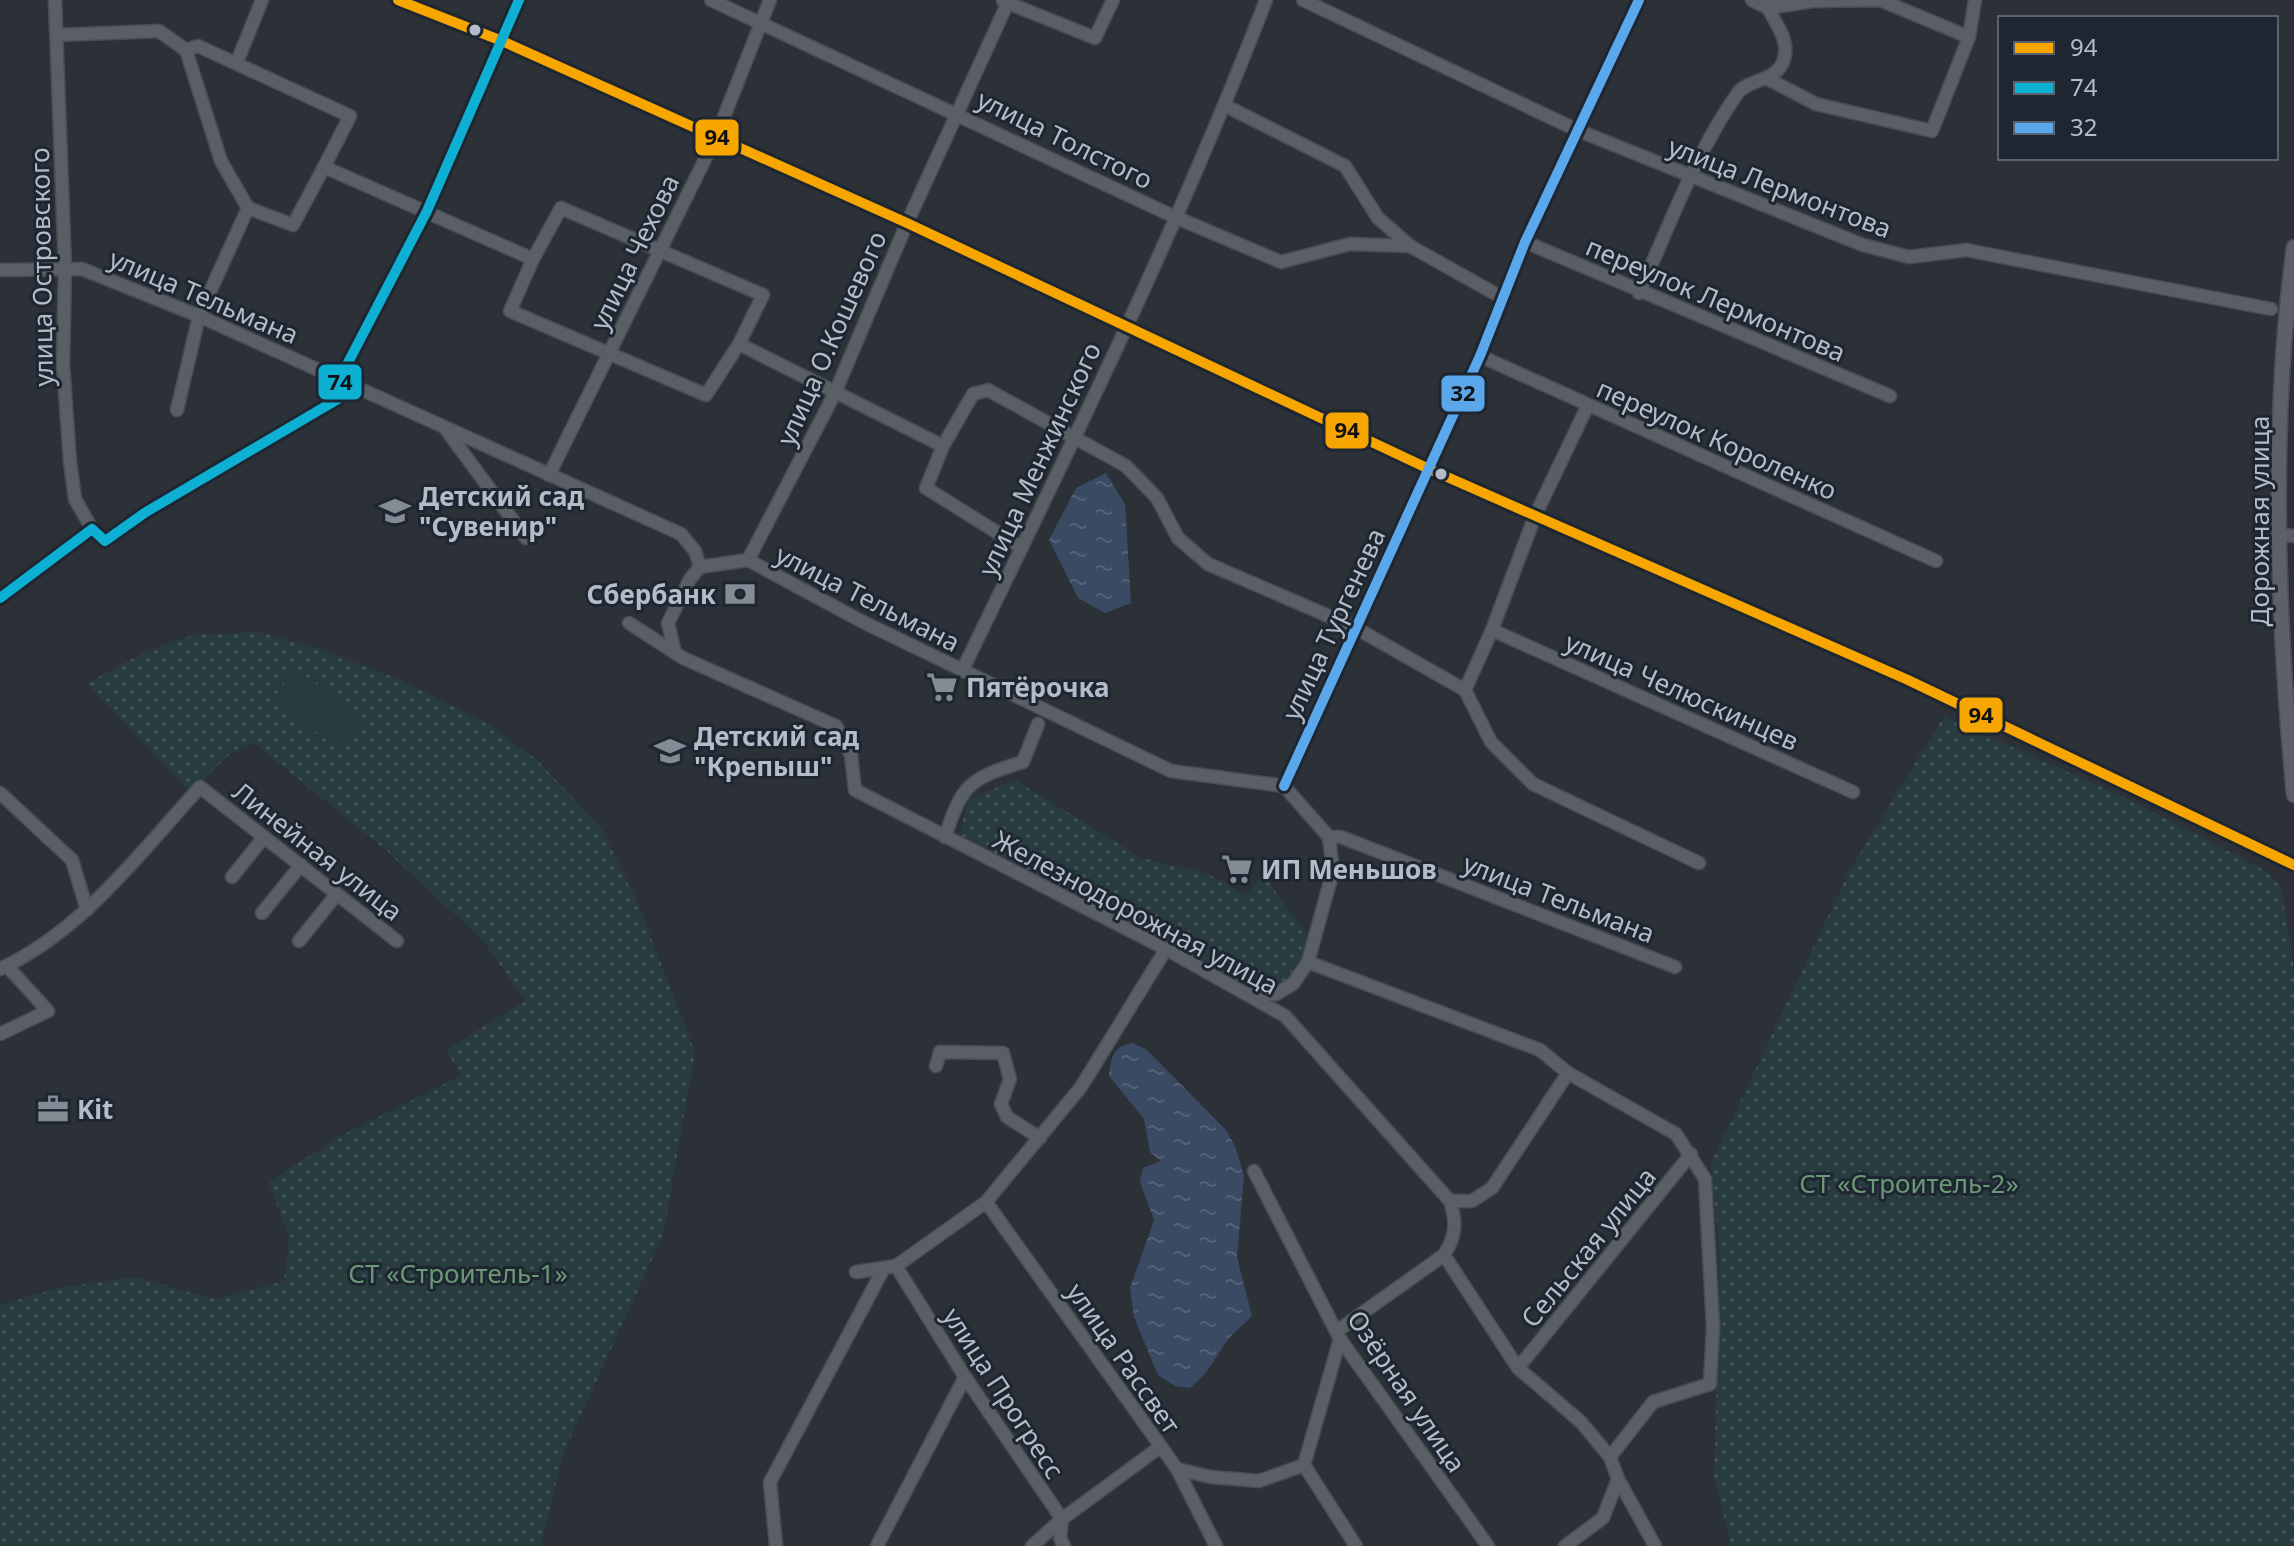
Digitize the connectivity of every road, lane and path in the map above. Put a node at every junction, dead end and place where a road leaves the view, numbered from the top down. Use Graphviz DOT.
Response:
graph roads {
  1 [pos="55,0"];
  2 [pos="262,0"];
  3 [pos="398,0"];
  4 [pos="519,0"];
  5 [pos="711,0"];
  6 [pos="770,0"];
  7 [pos="1113,0"];
  8 [pos="1266,0"];
  9 [pos="1303,0"];
  10 [pos="1639,0"];
  11 [pos="1752,0"];
  12 [pos="1975,0"];
  13 [pos="1006,1"];
  14 [pos="1770,4"];
  15 [pos="761,22"];
  16 [pos="58,35"];
  17 [pos="1969,37"];
  18 [pos="502,41"];
  19 [pos="186,50"];
  20 [pos="237,62"];
  21 [pos="1768,79"];
  22 [pos="1226,106"];
  23 [pos="960,113"];
  24 [pos="1577,130"];
  25 [pos="716,137"];
  26 [pos="324,167"];
  27 [pos="1691,178"];
  28 [pos="248,208"];
  29 [pos="427,211"];
  30 [pos="1175,217"];
  31 [pos="907,223"];
  32 [pos="1525,242"];
  33 [pos="1410,246"];
  34 [pos="2294,247"];
  35 [pos="660,248"];
  36 [pos="533,259"];
  37 [pos="65,268"];
  38 [pos="0,270"];
  39 [pos="2291,292"];
  40 [pos="1639,293"];
  41 [pos="1501,297"];
  42 [pos="2271,309"];
  43 [pos="199,316"];
  44 [pos="1126,327"];
  45 [pos="739,344"];
  46 [pos="609,353"];
  47 [pos="1480,356"];
  48 [pos="340,378"];
  49 [pos="834,395"];
  50 [pos="1890,396"];
  51 [pos="1588,405"];
  52 [pos="177,410"];
  53 [pos="446,429"];
  54 [pos="1075,435"];
  55 [pos="943,446"];
  56 [pos="1429,469"];
  57 [pos="549,475"];
  58 [pos="1535,516"];
  59 [pos="92,529"];
  60 [pos="2287,535"];
  61 [pos="526,538"];
  62 [pos="1022,548"];
  63 [pos="748,560"];
  64 [pos="1936,561"];
  65 [pos="700,567"];
  66 [pos="0,598"];
  67 [pos="629,623"];
  68 [pos="1354,627"];
  69 [pos="1492,630"];
  70 [pos="675,653"];
  71 [pos="962,671"];
  72 [pos="1465,690"];
  73 [pos="1038,724"];
  74 [pos="2291,728"];
  75 [pos="1284,786"];
  76 [pos="1853,792"];
  77 [pos="0,793"];
  78 [pos="2294,795"];
  79 [pos="264,837"];
  80 [pos="945,837"];
  81 [pos="1329,837"];
  82 [pos="1699,863"];
  83 [pos="301,865"];
  84 [pos="2294,865"];
  85 [pos="232,877"];
  86 [pos="337,894"];
  87 [pos="87,910"];
  88 [pos="262,913"];
  89 [pos="299,941"];
  90 [pos="397,941"];
  91 [pos="1166,949"];
  92 [pos="1308,962"];
  93 [pos="1675,967"];
  94 [pos="3,968"];
  95 [pos="1251,994"];
  96 [pos="0,1034"];
  97 [pos="936,1066"];
  98 [pos="1568,1073"];
  99 [pos="1040,1138"];
  100 [pos="1691,1154"];
  101 [pos="1254,1171"];
  102 [pos="1450,1201"];
  103 [pos="986,1202"];
  104 [pos="1444,1255"];
  105 [pos="890,1268"];
  106 [pos="856,1272"];
  107 [pos="1339,1335"];
  108 [pos="1518,1368"];
  109 [pos="965,1377"];
  110 [pos="1160,1447"];
  111 [pos="1610,1457"];
  112 [pos="1304,1465"];
  113 [pos="1177,1469"];
  114 [pos="1618,1479"];
  115 [pos="1062,1519"];
  116 [pos="776,1546"];
  117 [pos="877,1546"];
  118 [pos="1032,1546"];
  119 [pos="1064,1546"];
  120 [pos="1216,1546"];
  121 [pos="1356,1546"];
  122 [pos="1488,1546"];
  123 [pos="1565,1546"];
  124 [pos="1655,1546"];
  1 -- 16 [label="street, улица Островского"];
  2 -- 20 [label="street"];
  3 -- 18 [label="street"];
  4 -- 18 [label="street"];
  5 -- 15 [label="street, улица Толстого"];
  6 -- 15 [label="street, улица Чехова"];
  7 -- 13 [label="street"];
  8 -- 22 [label="street, улица Менжинского"];
  9 -- 24 [label="street, улица Лермонтова"];
  10 -- 24 [label="street, улица Тургенева"];
  11 -- 14 [label="street"];
  12 -- 17 [label="street"];
  13 -- 23 [label="street, улица О.Кошевого"];
  14 -- 17 [label="street"];
  14 -- 21 [label="street"];
  15 -- 23 [label="street, улица Толстого"];
  15 -- 25 [label="street, улица Чехова"];
  16 -- 19 [label="street"];
  16 -- 37 [label="street, улица Островского"];
  17 -- 21 [label="street"];
  18 -- 25 [label="street"];
  18 -- 29 [label="street"];
  19 -- 20 [label="street"];
  19 -- 28 [label="street"];
  20 -- 26 [label="street"];
  21 -- 27 [label="street"];
  22 -- 30 [label="street, улица Менжинского"];
  22 -- 33 [label="street, улица Толстого"];
  23 -- 30 [label="street, улица Толстого"];
  23 -- 31 [label="street, улица О.Кошевого"];
  24 -- 27 [label="street, улица Лермонтова"];
  24 -- 32 [label="street, улица Тургенева"];
  25 -- 31 [label="street"];
  25 -- 35 [label="street, улица Чехова"];
  26 -- 28 [label="street"];
  26 -- 29 [label="street"];
  27 -- 40 [label="street"];
  27 -- 42 [label="street, улица Лермонтова"];
  28 -- 43 [label="street"];
  29 -- 36 [label="street"];
  29 -- 48 [label="street"];
  30 -- 33 [label="street, улица Толстого"];
  30 -- 44 [label="street, улица Менжинского"];
  31 -- 44 [label="street"];
  31 -- 49 [label="street, улица О.Кошевого"];
  32 -- 40 [label="street, переулок Лермонтова"];
  32 -- 41 [label="street, улица Тургенева"];
  33 -- 41 [label="street, улица Толстого"];
  34 -- 39 [label="main road, Дорожная улица"];
  35 -- 36 [label="street"];
  35 -- 45 [label="street"];
  35 -- 46 [label="street, улица Чехова"];
  36 -- 46 [label="street"];
  37 -- 38 [label="street, улица Тельмана"];
  37 -- 43 [label="street, улица Тельмана"];
  37 -- 59 [label="street, улица Островского"];
  39 -- 60 [label="main road, Дорожная улица"];
  40 -- 50 [label="street, переулок Лермонтова"];
  41 -- 47 [label="street, улица Тургенева"];
  43 -- 48 [label="street, улица Тельмана"];
  43 -- 52 [label="street"];
  44 -- 54 [label="street, улица Менжинского"];
  44 -- 56 [label="street"];
  45 -- 46 [label="street"];
  45 -- 49 [label="street"];
  46 -- 57 [label="street, улица Чехова"];
  47 -- 51 [label="street, переулок Короленко"];
  47 -- 56 [label="street, улица Тургенева"];
  48 -- 53 [label="street, улица Тельмана"];
  48 -- 59 [label="street"];
  49 -- 55 [label="street"];
  49 -- 63 [label="street, улица О.Кошевого"];
  51 -- 58 [label="street"];
  51 -- 64 [label="street, переулок Короленко"];
  53 -- 57 [label="street, улица Тельмана"];
  53 -- 61 [label="street"];
  54 -- 55 [label="street"];
  54 -- 62 [label="street, улица Менжинского"];
  54 -- 68 [label="street"];
  55 -- 62 [label="street"];
  56 -- 58 [label="street"];
  56 -- 68 [label="street, улица Тургенева"];
  57 -- 65 [label="street, улица Тельмана"];
  58 -- 69 [label="street"];
  58 -- 84 [label="street"];
  59 -- 66 [label="street"];
  60 -- 74 [label="main road, Дорожная улица"];
  62 -- 71 [label="street, улица Менжинского"];
  63 -- 65 [label="street, улица Тельмана"];
  63 -- 71 [label="street, улица Тельмана"];
  65 -- 70 [label="street"];
  67 -- 70 [label="street, Железнодорожная улица"];
  68 -- 72 [label="street"];
  68 -- 75 [label="street, улица Тургенева"];
  69 -- 72 [label="street"];
  69 -- 76 [label="street, улица Челюскинцев"];
  70 -- 80 [label="street, Железнодорожная улица"];
  71 -- 75 [label="street, улица Тельмана"];
  72 -- 82 [label="street"];
  73 -- 80 [label="street"];
  74 -- 78 [label="main road, Дорожная улица"];
  75 -- 81 [label="street"];
  77 -- 87 [label="street"];
  79 -- 83 [label="street, Линейная улица"];
  79 -- 85 [label="street"];
  79 -- 87 [label="street, Линейная улица"];
  80 -- 91 [label="street, Железнодорожная улица"];
  81 -- 92 [label="street, Железнодорожная улица"];
  81 -- 93 [label="street, улица Тельмана"];
  83 -- 86 [label="street, Линейная улица"];
  83 -- 88 [label="street"];
  86 -- 89 [label="street"];
  86 -- 90 [label="street, Линейная улица"];
  87 -- 94 [label="street, Линейная улица"];
  91 -- 95 [label="street, Железнодорожная улица"];
  91 -- 99 [label="street"];
  92 -- 95 [label="street"];
  92 -- 98 [label="street, Железнодорожная улица"];
  94 -- 96 [label="street"];
  95 -- 102 [label="street, Железнодорожная улица"];
  97 -- 99 [label="street"];
  98 -- 100 [label="street, Железнодорожная улица"];
  98 -- 102 [label="street"];
  99 -- 103 [label="street"];
  100 -- 108 [label="street, Сельская улица"];
  100 -- 111 [label="street, Железнодорожная улица"];
  101 -- 107 [label="street, Озёрная улица"];
  102 -- 104 [label="street"];
  103 -- 105 [label="street"];
  103 -- 110 [label="street, улица Рассвет"];
  104 -- 107 [label="street"];
  104 -- 108 [label="street"];
  105 -- 106 [label="street"];
  105 -- 109 [label="street, улица Прогресс"];
  105 -- 116 [label="street"];
  107 -- 112 [label="street"];
  107 -- 122 [label="street, Озёрная улица"];
  108 -- 111 [label="street"];
  109 -- 115 [label="street, улица Прогресс"];
  109 -- 117 [label="street"];
  110 -- 113 [label="street, улица Рассвет"];
  110 -- 115 [label="street"];
  111 -- 114 [label="street"];
  112 -- 113 [label="street"];
  112 -- 121 [label="street"];
  113 -- 120 [label="street, улица Рассвет"];
  114 -- 123 [label="street"];
  114 -- 124 [label="street"];
  115 -- 118 [label="street"];
  115 -- 119 [label="street, улица Прогресс"];
}
